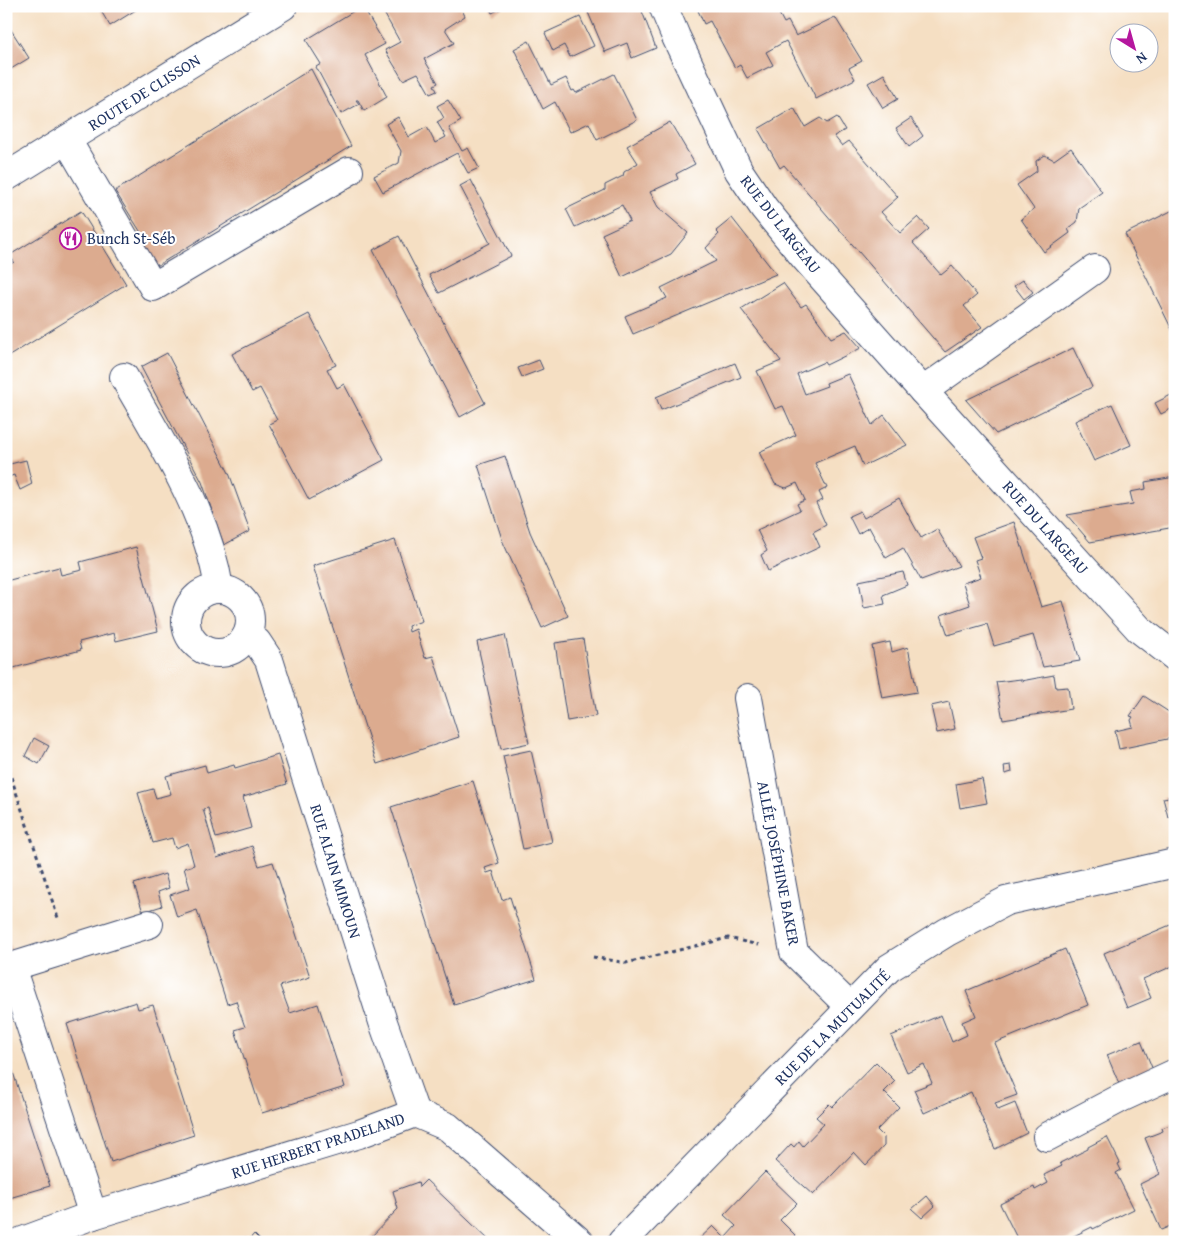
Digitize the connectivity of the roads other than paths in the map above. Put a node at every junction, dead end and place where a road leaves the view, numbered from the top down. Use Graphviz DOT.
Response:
graph roads {
  1 [pos="283,6"];
  2 [pos="663,6"];
  3 [pos="256,13"];
  4 [pos="67,140"];
  5 [pos="349,171"];
  6 [pos="6,177"];
  7 [pos="1096,269"];
  8 [pos="124,377"];
  9 [pos="923,391"];
  10 [pos="220,588"];
  11 [pos="247,635"];
  12 [pos="1175,657"];
  13 [pos="748,698"];
  14 [pos="1175,863"];
  15 [pos="149,924"];
  16 [pos="850,1007"];
  17 [pos="1175,1073"];
  18 [pos="415,1113"];
  19 [pos="1047,1137"];
  20 [pos="93,1215"];
  21 [pos="20,1242"];
  22 [pos="580,1242"];
  23 [pos="622,1242"];
  1 -- 3 [label="street, ROUTE DE CLISSON"];
  2 -- 9 [label="street, RUE DU LARGEAU"];
  3 -- 4 [label="street, ROUTE DE CLISSON"];
  4 -- 5 [label="street"];
  4 -- 6 [label="street, ROUTE DE CLISSON"];
  7 -- 9 [label="street"];
  8 -- 10 [label="street"];
  9 -- 12 [label="street, RUE DU LARGEAU"];
  10 -- 11 [label="street"];
  10 -- 11 [label="street"];
  11 -- 18 [label="street, RUE ALAIN MIMOUN"];
  13 -- 16 [label="street, ALLÉE JOSÉPHINE BAKER"];
  14 -- 16 [label="street, RUE DE LA MUTUALITÉ"];
  15 -- 20 [label="street"];
  16 -- 23 [label="street, RUE DE LA MUTUALITÉ"];
  17 -- 19 [label="street"];
  18 -- 20 [label="street, RUE HERBERT PRADELAND"];
  18 -- 22 [label="street, RUE HERBERT PRADELAND"];
  20 -- 21 [label="street, RUE HERBERT PRADELAND"];
}
